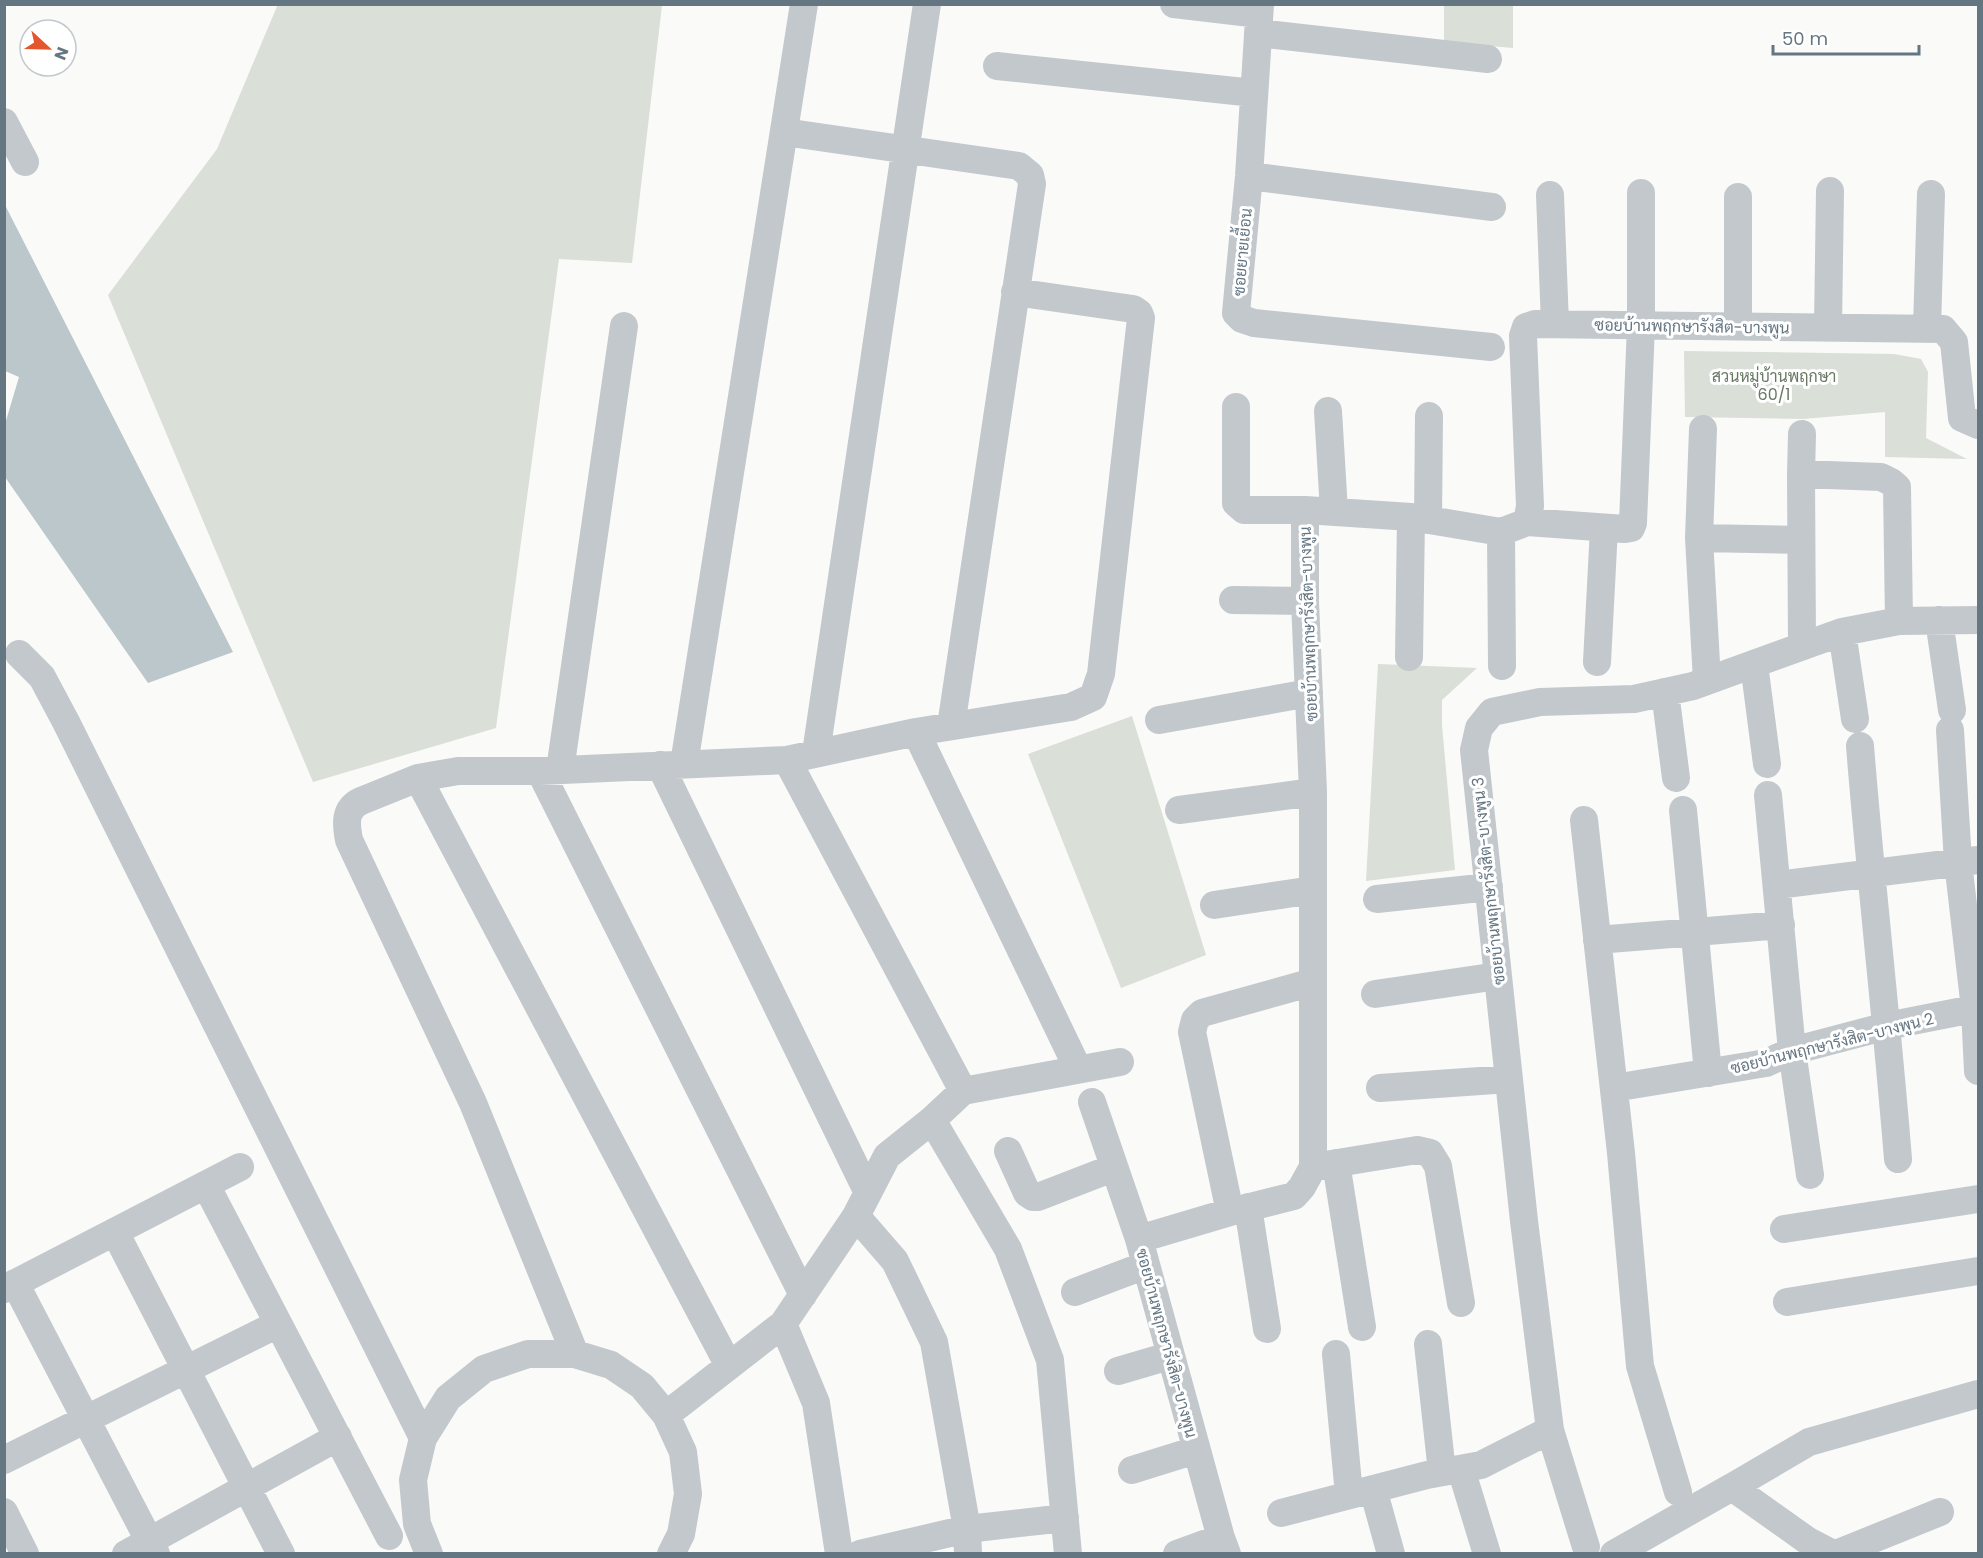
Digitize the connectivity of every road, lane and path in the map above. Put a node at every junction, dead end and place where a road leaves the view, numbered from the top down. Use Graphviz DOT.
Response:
graph roads {
  1 [pos="804,4"];
  2 [pos="927,4"];
  3 [pos="1174,4"];
  4 [pos="1259,17"];
  5 [pos="1488,59"];
  6 [pos="997,66"];
  7 [pos="1254,93"];
  8 [pos="4,122"];
  9 [pos="784,132"];
  10 [pos="905,150"];
  11 [pos="25,162"];
  12 [pos="1249,176"];
  13 [pos="1830,191"];
  14 [pos="1641,193"];
  15 [pos="1931,194"];
  16 [pos="1550,195"];
  17 [pos="1738,197"];
  18 [pos="1492,207"];
  19 [pos="1015,292"];
  20 [pos="1555,324"];
  21 [pos="1641,325"];
  22 [pos="624,326"];
  23 [pos="1738,326"];
  24 [pos="1828,327"];
  25 [pos="1927,328"];
  26 [pos="1491,347"];
  27 [pos="1236,407"];
  28 [pos="1328,411"];
  29 [pos="1429,416"];
  30 [pos="1978,425"];
  31 [pos="1703,429"];
  32 [pos="1802,434"];
  33 [pos="1801,474"];
  34 [pos="1305,510"];
  35 [pos="1334,511"];
  36 [pos="1420,519"];
  37 [pos="1514,527"];
  38 [pos="1604,528"];
  39 [pos="1699,538"];
  40 [pos="1801,540"];
  41 [pos="1233,600"];
  42 [pos="1305,601"];
  43 [pos="1939,620"];
  44 [pos="1978,620"];
  45 [pos="1899,621"];
  46 [pos="1842,632"];
  47 [pos="1802,646"];
  48 [pos="19,654"];
  49 [pos="1409,657"];
  50 [pos="1597,662"];
  51 [pos="1754,664"];
  52 [pos="1502,666"];
  53 [pos="1707,681"];
  54 [pos="1665,692"];
  55 [pos="1309,693"];
  56 [pos="1159,720"];
  57 [pos="951,726"];
  58 [pos="916,732"];
  59 [pos="816,753"];
  60 [pos="787,760"];
  61 [pos="1767,764"];
  62 [pos="672,765"];
  63 [pos="550,770"];
  64 [pos="418,778"];
  65 [pos="1676,778"];
  66 [pos="1314,792"];
  67 [pos="1768,795"];
  68 [pos="1179,810"];
  69 [pos="1683,810"];
  70 [pos="1584,820"];
  71 [pos="1968,861"];
  72 [pos="1870,873"];
  73 [pos="1777,885"];
  74 [pos="1489,887"];
  75 [pos="1313,890"];
  76 [pos="1377,899"];
  77 [pos="1214,905"];
  78 [pos="1780,925"];
  79 [pos="1695,933"];
  80 [pos="1597,940"];
  81 [pos="1498,976"];
  82 [pos="1313,982"];
  83 [pos="1375,994"];
  84 [pos="1977,1009"];
  85 [pos="1887,1026"];
  86 [pos="1792,1051"];
  87 [pos="1120,1062"];
  88 [pos="1078,1070"];
  89 [pos="1978,1071"];
  90 [pos="1708,1073"];
  91 [pos="1509,1079"];
  92 [pos="1380,1088"];
  93 [pos="1614,1088"];
  94 [pos="963,1091"];
  95 [pos="1092,1102"];
  96 [pos="932,1120"];
  97 [pos="1008,1151"];
  98 [pos="1898,1159"];
  99 [pos="1325,1165"];
  100 [pos="240,1167"];
  101 [pos="1113,1168"];
  102 [pos="1810,1175"];
  103 [pos="206,1185"];
  104 [pos="1978,1199"];
  105 [pos="862,1204"];
  106 [pos="1239,1209"];
  107 [pos="1784,1228"];
  108 [pos="115,1232"];
  109 [pos="1142,1252"];
  110 [pos="1978,1271"];
  111 [pos="10,1286"];
  112 [pos="1075,1292"];
  113 [pos="803,1295"];
  114 [pos="1787,1302"];
  115 [pos="1461,1303"];
  116 [pos="278,1324"];
  117 [pos="783,1324"];
  118 [pos="1362,1327"];
  119 [pos="1268,1329"];
  120 [pos="1428,1344"];
  121 [pos="575,1354"];
  122 [pos="1336,1354"];
  123 [pos="1169,1356"];
  124 [pos="729,1366"];
  125 [pos="186,1370"];
  126 [pos="1118,1371"];
  127 [pos="1978,1394"];
  128 [pos="666,1415"];
  129 [pos="86,1419"];
  130 [pos="1550,1430"];
  131 [pos="338,1437"];
  132 [pos="423,1438"];
  133 [pos="1196,1450"];
  134 [pos="4,1460"];
  135 [pos="1132,1470"];
  136 [pos="1452,1470"];
  137 [pos="246,1487"];
  138 [pos="1732,1487"];
  139 [pos="1361,1492"];
  140 [pos="1678,1492"];
  141 [pos="4,1512"];
  142 [pos="1940,1512"];
  143 [pos="1281,1513"];
  144 [pos="1065,1518"];
  145 [pos="389,1536"];
  146 [pos="968,1541"];
  147 [pos="1224,1546"];
  148 [pos="681,1547"];
  149 [pos="1586,1547"];
  150 [pos="1804,1547"];
  151 [pos="144,1549"];
  152 [pos="25,1554"];
  153 [pos="281,1554"];
  154 [pos="429,1554"];
  155 [pos="840,1554"];
  156 [pos="860,1554"];
  157 [pos="1068,1554"];
  158 [pos="1177,1554"];
  159 [pos="1391,1554"];
  160 [pos="1487,1554"];
  161 [pos="1614,1554"];
  162 [pos="1835,1554"];
  1 -- 9 [label="street"];
  2 -- 10 [label="street"];
  3 -- 4 [label="street"];
  4 -- 5 [label="street"];
  4 -- 7 [label="street, ซอยยายเยื้อน"];
  6 -- 7 [label="street"];
  7 -- 12 [label="street, ซอยยายเยื้อน"];
  8 -- 11 [label="street"];
  9 -- 10 [label="street"];
  9 -- 62 [label="street"];
  10 -- 19 [label="street"];
  10 -- 59 [label="street"];
  12 -- 18 [label="street"];
  12 -- 26 [label="street, ซอยยายเยื้อน"];
  13 -- 24 [label="street"];
  14 -- 21 [label="street"];
  15 -- 25 [label="street"];
  16 -- 20 [label="street"];
  17 -- 23 [label="street"];
  19 -- 57 [label="street"];
  19 -- 57 [label="street"];
  20 -- 21 [label="street, ซอยบ้านพฤกษารังสิต-บางพูน"];
  20 -- 37 [label="street, ซอยบ้านพฤกษารังสิต-บางพูน"];
  21 -- 23 [label="street, ซอยบ้านพฤกษารังสิต-บางพูน"];
  21 -- 38 [label="street"];
  22 -- 63 [label="street"];
  23 -- 24 [label="street, ซอยบ้านพฤกษารังสิต-บางพูน"];
  24 -- 25 [label="street, ซอยบ้านพฤกษารังสิต-บางพูน"];
  25 -- 30 [label="street, ซอยบ้านพฤกษารังสิต-บางพูน"];
  27 -- 34 [label="street"];
  28 -- 35 [label="street"];
  29 -- 36 [label="street"];
  31 -- 39 [label="street"];
  32 -- 33 [label="street"];
  33 -- 40 [label="street"];
  33 -- 45 [label="street"];
  34 -- 35 [label="street, ซอยบ้านพฤกษารังสิต-บางพูน"];
  34 -- 42 [label="street, ซอยบ้านพฤกษารังสิต-บางพูน"];
  35 -- 36 [label="street, ซอยบ้านพฤกษารังสิต-บางพูน"];
  36 -- 37 [label="street, ซอยบ้านพฤกษารังสิต-บางพูน"];
  36 -- 49 [label="street"];
  37 -- 38 [label="street"];
  37 -- 52 [label="street"];
  38 -- 50 [label="street"];
  39 -- 40 [label="street"];
  39 -- 53 [label="street"];
  40 -- 47 [label="street"];
  41 -- 42 [label="street"];
  42 -- 55 [label="street, ซอยบ้านพฤกษารังสิต-บางพูน"];
  43 -- 44 [label="street, ซอยบ้านพฤกษารังสิต-บางพูน 3"];
  43 -- 45 [label="street, ซอยบ้านพฤกษารังสิต-บางพูน 3"];
  43 -- 71 [label="street"];
  45 -- 46 [label="street, ซอยบ้านพฤกษารังสิต-บางพูน 3"];
  46 -- 47 [label="street, ซอยบ้านพฤกษารังสิต-บางพูน 3"];
  46 -- 72 [label="street"];
  47 -- 51 [label="street, ซอยบ้านพฤกษารังสิต-บางพูน 3"];
  48 -- 132 [label="street"];
  51 -- 53 [label="street, ซอยบ้านพฤกษารังสิต-บางพูน 3"];
  51 -- 61 [label="street"];
  53 -- 54 [label="street, ซอยบ้านพฤกษารังสิต-บางพูน 3"];
  54 -- 65 [label="street"];
  54 -- 74 [label="street, ซอยบ้านพฤกษารังสิต-บางพูน 3"];
  55 -- 56 [label="street"];
  55 -- 66 [label="street, ซอยบ้านพฤกษารังสิต-บางพูน"];
  57 -- 58 [label="street"];
  58 -- 59 [label="street"];
  58 -- 88 [label="street"];
  59 -- 60 [label="street"];
  60 -- 62 [label="street"];
  60 -- 94 [label="street"];
  62 -- 63 [label="street"];
  62 -- 105 [label="street"];
  63 -- 64 [label="street"];
  63 -- 113 [label="street"];
  64 -- 121 [label="street"];
  64 -- 124 [label="street"];
  66 -- 68 [label="street"];
  66 -- 75 [label="street, ซอยบ้านพฤกษารังสิต-บางพูน"];
  67 -- 73 [label="street"];
  69 -- 79 [label="street"];
  70 -- 80 [label="street"];
  71 -- 72 [label="street"];
  71 -- 84 [label="street"];
  72 -- 73 [label="street"];
  72 -- 85 [label="street"];
  73 -- 78 [label="street"];
  74 -- 76 [label="street"];
  74 -- 81 [label="street, ซอยบ้านพฤกษารังสิต-บางพูน 3"];
  75 -- 77 [label="street"];
  75 -- 82 [label="street, ซอยบ้านพฤกษารังสิต-บางพูน"];
  78 -- 79 [label="street"];
  78 -- 86 [label="street"];
  79 -- 80 [label="street"];
  79 -- 90 [label="street"];
  80 -- 93 [label="street"];
  81 -- 83 [label="street"];
  81 -- 91 [label="street, ซอยบ้านพฤกษารังสิต-บางพูน 3"];
  82 -- 99 [label="street, ซอยบ้านพฤกษารังสิต-บางพูน"];
  82 -- 106 [label="street"];
  84 -- 85 [label="street, ซอยบ้านพฤกษารังสิต-บางพูน 2"];
  84 -- 89 [label="street"];
  85 -- 86 [label="street, ซอยบ้านพฤกษารังสิต-บางพูน 2"];
  85 -- 98 [label="street"];
  86 -- 90 [label="street, ซอยบ้านพฤกษารังสิต-บางพูน 2"];
  86 -- 102 [label="street"];
  87 -- 88 [label="street"];
  88 -- 94 [label="street"];
  90 -- 93 [label="street, ซอยบ้านพฤกษารังสิต-บางพูน 2"];
  91 -- 92 [label="street"];
  91 -- 130 [label="street, ซอยบ้านพฤกษารังสิต-บางพูน 3"];
  93 -- 140 [label="street"];
  94 -- 96 [label="street"];
  95 -- 101 [label="street"];
  96 -- 105 [label="street"];
  96 -- 144 [label="street"];
  97 -- 101 [label="street"];
  99 -- 106 [label="street, ซอยบ้านพฤกษารังสิต-บางพูน"];
  99 -- 115 [label="street"];
  99 -- 118 [label="street"];
  100 -- 103 [label="street"];
  101 -- 109 [label="street"];
  103 -- 108 [label="street"];
  103 -- 116 [label="street"];
  104 -- 107 [label="street"];
  105 -- 113 [label="street"];
  105 -- 146 [label="street"];
  106 -- 109 [label="street, ซอยบ้านพฤกษารังสิต-บางพูน"];
  106 -- 119 [label="street"];
  108 -- 111 [label="street"];
  108 -- 125 [label="street"];
  109 -- 112 [label="street"];
  109 -- 123 [label="street, ซอยบ้านพฤกษารังสิต-บางพูน"];
  110 -- 114 [label="street"];
  111 -- 129 [label="street"];
  113 -- 117 [label="street"];
  116 -- 125 [label="street"];
  116 -- 131 [label="street"];
  117 -- 124 [label="street"];
  117 -- 155 [label="street"];
  120 -- 136 [label="street"];
  121 -- 128 [label="street"];
  121 -- 132 [label="street"];
  122 -- 139 [label="street"];
  123 -- 126 [label="street"];
  123 -- 133 [label="street, ซอยบ้านพฤกษารังสิต-บางพูน"];
  124 -- 128 [label="street"];
  125 -- 129 [label="street"];
  125 -- 137 [label="street"];
  127 -- 138 [label="street"];
  128 -- 148 [label="street"];
  129 -- 134 [label="street"];
  129 -- 151 [label="street"];
  130 -- 136 [label="street"];
  130 -- 149 [label="street, ซอยบ้านพฤกษารังสิต-บางพูน 3"];
  131 -- 137 [label="street"];
  131 -- 145 [label="street"];
  132 -- 154 [label="street"];
  133 -- 135 [label="street"];
  133 -- 147 [label="street, ซอยบ้านพฤกษารังสิต-บางพูน"];
  136 -- 139 [label="street"];
  136 -- 160 [label="street"];
  137 -- 151 [label="street"];
  137 -- 153 [label="street"];
  138 -- 150 [label="street"];
  138 -- 161 [label="street"];
  139 -- 143 [label="street"];
  139 -- 159 [label="street"];
  141 -- 152 [label="street"];
  142 -- 162 [label="street"];
  144 -- 146 [label="street"];
  144 -- 157 [label="street"];
  146 -- 156 [label="street"];
  147 -- 158 [label="street"];
  150 -- 162 [label="street"];
}
